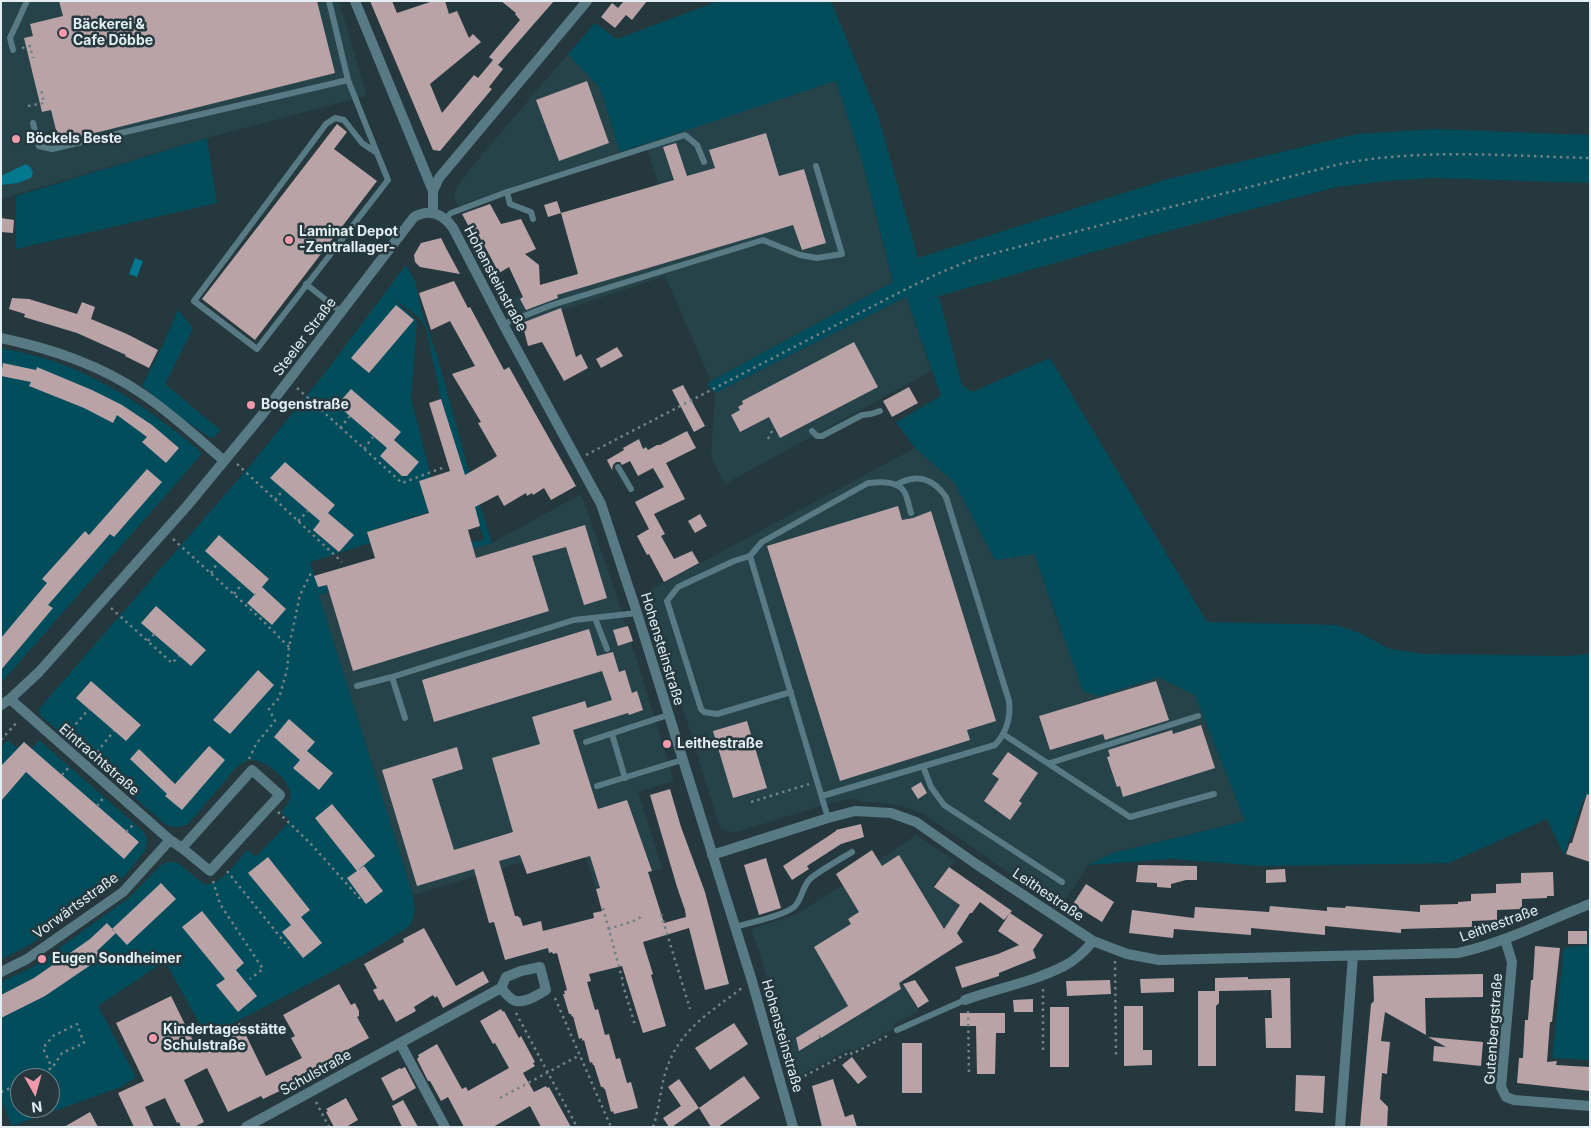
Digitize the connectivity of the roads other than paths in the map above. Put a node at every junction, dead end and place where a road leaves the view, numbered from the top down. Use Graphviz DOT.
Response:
graph roads {
  1 [pos="26,1"];
  2 [pos="329,1"];
  3 [pos="355,1"];
  4 [pos="587,1"];
  5 [pos="13,50"];
  6 [pos="348,80"];
  7 [pos="32,123"];
  8 [pos="377,153"];
  9 [pos="704,162"];
  10 [pos="816,166"];
  11 [pos="434,191"];
  12 [pos="507,192"];
  13 [pos="433,213"];
  14 [pos="445,219"];
  15 [pos="533,219"];
  16 [pos="306,284"];
  17 [pos="341,312"];
  18 [pos="503,324"];
  19 [pos="1,338"];
  20 [pos="880,410"];
  21 [pos="812,430"];
  22 [pos="226,459"];
  23 [pos="618,467"];
  24 [pos="896,485"];
  25 [pos="631,489"];
  26 [pos="910,513"];
  27 [pos="750,556"];
  28 [pos="637,613"];
  29 [pos="595,618"];
  30 [pos="607,649"];
  31 [pos="392,677"];
  32 [pos="357,686"];
  33 [pos="791,692"];
  34 [pos="6,702"];
  35 [pos="668,715"];
  36 [pos="1198,716"];
  37 [pos="406,718"];
  38 [pos="612,734"];
  39 [pos="1004,734"];
  40 [pos="586,742"];
  41 [pos="682,760"];
  42 [pos="1050,763"];
  43 [pos="923,766"];
  44 [pos="625,778"];
  45 [pos="597,786"];
  46 [pos="1214,794"];
  47 [pos="822,796"];
  48 [pos="828,818"];
  49 [pos="170,840"];
  50 [pos="182,848"];
  51 [pos="852,852"];
  52 [pos="712,855"];
  53 [pos="1062,882"];
  54 [pos="1590,904"];
  55 [pos="734,927"];
  56 [pos="1505,939"];
  57 [pos="1094,942"];
  58 [pos="1354,956"];
  59 [pos="1,972"];
  60 [pos="501,988"];
  61 [pos="967,999"];
  62 [pos="896,1030"];
  63 [pos="400,1043"];
  64 [pos="1590,1106"];
  65 [pos="246,1127"];
  66 [pos="445,1127"];
  67 [pos="793,1127"];
  68 [pos="1340,1127"];
  1 -- 5 [label="lane"];
  2 -- 6 [label="lane"];
  3 -- 11 [label="street"];
  4 -- 11 [label="street"];
  6 -- 7 [label="lane"];
  6 -- 8 [label="lane"];
  8 -- 16 [label="lane"];
  8 -- 16 [label="lane"];
  9 -- 12 [label="lane"];
  10 -- 18 [label="lane"];
  11 -- 13 [label="street"];
  12 -- 14 [label="lane"];
  12 -- 15 [label="lane"];
  13 -- 14 [label="street, Hohensteinstraße"];
  13 -- 17 [label="street, Steeler Straße"];
  14 -- 18 [label="street, Hohensteinstraße"];
  16 -- 17 [label="lane"];
  17 -- 22 [label="street, Steeler Straße"];
  18 -- 28 [label="street, Hohensteinstraße"];
  19 -- 22 [label="street"];
  20 -- 21 [label="lane"];
  22 -- 34 [label="street, Steeler Straße"];
  23 -- 25 [label="lane"];
  24 -- 26 [label="lane"];
  24 -- 27 [label="lane"];
  24 -- 39 [label="lane"];
  27 -- 33 [label="lane"];
  27 -- 33 [label="lane"];
  28 -- 29 [label="lane"];
  28 -- 35 [label="street, Hohensteinstraße"];
  29 -- 30 [label="lane"];
  29 -- 31 [label="lane"];
  31 -- 32 [label="lane"];
  31 -- 37 [label="lane"];
  33 -- 47 [label="lane"];
  34 -- 49 [label="street, Eintrachtstraße"];
  35 -- 38 [label="lane"];
  35 -- 41 [label="street, Hohensteinstraße"];
  36 -- 42 [label="lane"];
  38 -- 40 [label="lane"];
  38 -- 44 [label="lane"];
  39 -- 42 [label="lane"];
  39 -- 43 [label="lane"];
  41 -- 44 [label="lane"];
  41 -- 52 [label="street, Hohensteinstraße"];
  42 -- 46 [label="lane"];
  43 -- 47 [label="lane"];
  43 -- 53 [label="lane"];
  44 -- 45 [label="lane"];
  47 -- 48 [label="lane"];
  48 -- 52 [label="street, Leithestraße"];
  48 -- 57 [label="street, Leithestraße"];
  49 -- 50 [label="street"];
  49 -- 59 [label="street, Vorwärtsstraße"];
  50 -- 50 [label="street"];
  51 -- 55 [label="lane"];
  52 -- 55 [label="street, Hohensteinstraße"];
  54 -- 56 [label="street, Leithestraße"];
  55 -- 67 [label="street, Hohensteinstraße"];
  56 -- 58 [label="street, Leithestraße"];
  56 -- 64 [label="street, Gutenbergstraße"];
  57 -- 58 [label="street, Leithestraße"];
  57 -- 61 [label="street"];
  58 -- 68 [label="street"];
  60 -- 60 [label="street, Schulstraße"];
  60 -- 63 [label="street, Schulstraße"];
  61 -- 62 [label="lane"];
  63 -- 65 [label="street, Schulstraße"];
  63 -- 66 [label="street"];
}
